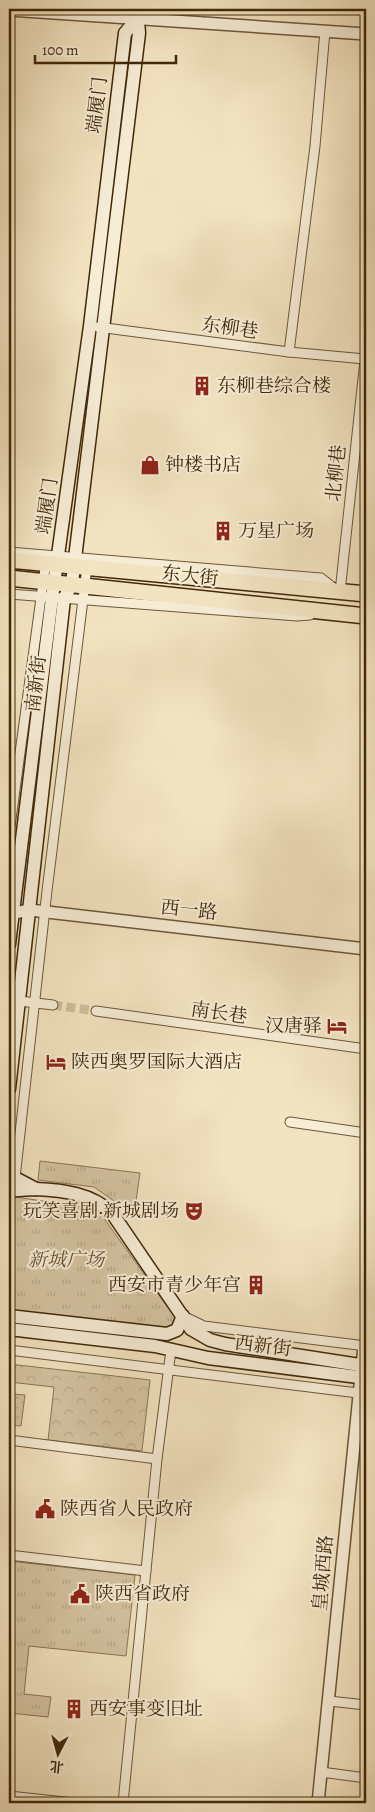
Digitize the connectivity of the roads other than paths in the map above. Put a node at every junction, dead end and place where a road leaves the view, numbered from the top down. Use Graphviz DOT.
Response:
graph roads {
  1 [pos="9,10"];
  2 [pos="137,14"];
  3 [pos="325,31"];
  4 [pos="366,34"];
  5 [pos="96,326"];
  6 [pos="289,352"];
  7 [pos="366,355"];
  8 [pos="9,552"];
  9 [pos="9,560"];
  10 [pos="52,560"];
  11 [pos="81,562"];
  12 [pos="9,578"];
  13 [pos="49,582"];
  14 [pos="79,584"];
  15 [pos="340,592"];
  16 [pos="9,594"];
  17 [pos="366,594"];
  18 [pos="53,598"];
  19 [pos="84,600"];
  20 [pos="339,613"];
  21 [pos="366,616"];
  22 [pos="9,834"];
  23 [pos="30,910"];
  24 [pos="44,912"];
  25 [pos="10,914"];
  26 [pos="9,944"];
  27 [pos="366,949"];
  28 [pos="18,1001"];
  29 [pos="34,1003"];
  30 [pos="53,1005"];
  31 [pos="96,1011"];
  32 [pos="366,1049"];
  33 [pos="9,1089"];
  34 [pos="290,1122"];
  35 [pos="366,1133"];
  36 [pos="12,1174"];
  37 [pos="36,1189"];
  38 [pos="9,1190"];
  39 [pos="9,1316"];
  40 [pos="183,1316"];
  41 [pos="9,1329"];
  42 [pos="157,1340"];
  43 [pos="365,1346"];
  44 [pos="9,1350"];
  45 [pos="171,1350"];
  46 [pos="208,1358"];
  47 [pos="168,1369"];
  48 [pos="364,1372"];
  49 [pos="362,1394"];
  50 [pos="9,1440"];
  51 [pos="157,1459"];
  52 [pos="9,1555"];
  53 [pos="146,1571"];
  54 [pos="329,1700"];
  55 [pos="366,1705"];
  56 [pos="321,1772"];
  57 [pos="366,1778"];
  58 [pos="9,1796"];
  59 [pos="20,1800"];
  60 [pos="74,1803"];
  61 [pos="123,1803"];
  62 [pos="318,1803"];
  1 -- 2 [label="street"];
  2 -- 3 [label="street"];
  2 -- 5 [label="main road, 端履门"];
  3 -- 4 [label="street"];
  3 -- 6 [label="street"];
  5 -- 6 [label="street, 东柳巷"];
  5 -- 10 [label="main road, 端履门"];
  5 -- 11 [label="main road, 端履门"];
  6 -- 7 [label="street, 东柳巷"];
  7 -- 15 [label="street, 北柳巷"];
  8 -- 10 [label="street"];
  9 -- 10 [label="main road, 东大街"];
  10 -- 11 [label="main road, 东大街"];
  10 -- 13 [label="main road, 端履门"];
  11 -- 14 [label="main road, 端履门"];
  11 -- 15 [label="main road, 东大街"];
  12 -- 13 [label="main road, 东大街"];
  13 -- 14 [label="main road, 东大街"];
  13 -- 18 [label="main road, 南新街"];
  14 -- 18 [label="main road, 南新街"];
  14 -- 19 [label="street"];
  14 -- 20 [label="main road, 东大街"];
  15 -- 17 [label="main road, 东大街"];
  16 -- 18 [label="street"];
  18 -- 19 [label="street"];
  18 -- 22 [label="street"];
  18 -- 23 [label="main road, 南新街"];
  18 -- 25 [label="main road, 南新街"];
  19 -- 20 [label="street"];
  19 -- 24 [label="street"];
  20 -- 21 [label="main road, 东大街"];
  23 -- 24 [label="street, 西一路"];
  23 -- 25 [label="street, 西一路"];
  23 -- 28 [label="main road, 南新街"];
  24 -- 27 [label="street, 西一路"];
  24 -- 29 [label="street"];
  25 -- 26 [label="main road, 南新街"];
  28 -- 29 [label="street"];
  28 -- 33 [label="main road, 南新街"];
  29 -- 30 [label="street"];
  29 -- 36 [label="street"];
  31 -- 32 [label="street, 南长巷"];
  34 -- 35 [label="street"];
  36 -- 37 [label="main road"];
  37 -- 38 [label="main road"];
  37 -- 40 [label="main road, 西新街"];
  39 -- 42 [label="main road"];
  40 -- 42 [label="main road"];
  40 -- 43 [label="street"];
  40 -- 48 [label="main road, 西新街"];
  41 -- 42 [label="main road"];
  42 -- 45 [label="main road, 西新街"];
  42 -- 46 [label="main road"];
  43 -- 48 [label="street, 皇城西路"];
  44 -- 47 [label="street"];
  45 -- 46 [label="main road, 西新街"];
  45 -- 47 [label="street"];
  46 -- 48 [label="main road, 西新街"];
  47 -- 49 [label="street"];
  47 -- 51 [label="street"];
  48 -- 49 [label="street, 皇城西路"];
  49 -- 54 [label="street, 皇城西路"];
  50 -- 51 [label="street"];
  51 -- 53 [label="street"];
  52 -- 53 [label="street"];
  53 -- 61 [label="street"];
  54 -- 55 [label="street"];
  54 -- 56 [label="street, 皇城西路"];
  56 -- 57 [label="street"];
  56 -- 62 [label="street, 皇城西路"];
  58 -- 59 [label="street"];
  59 -- 60 [label="street"];
}
